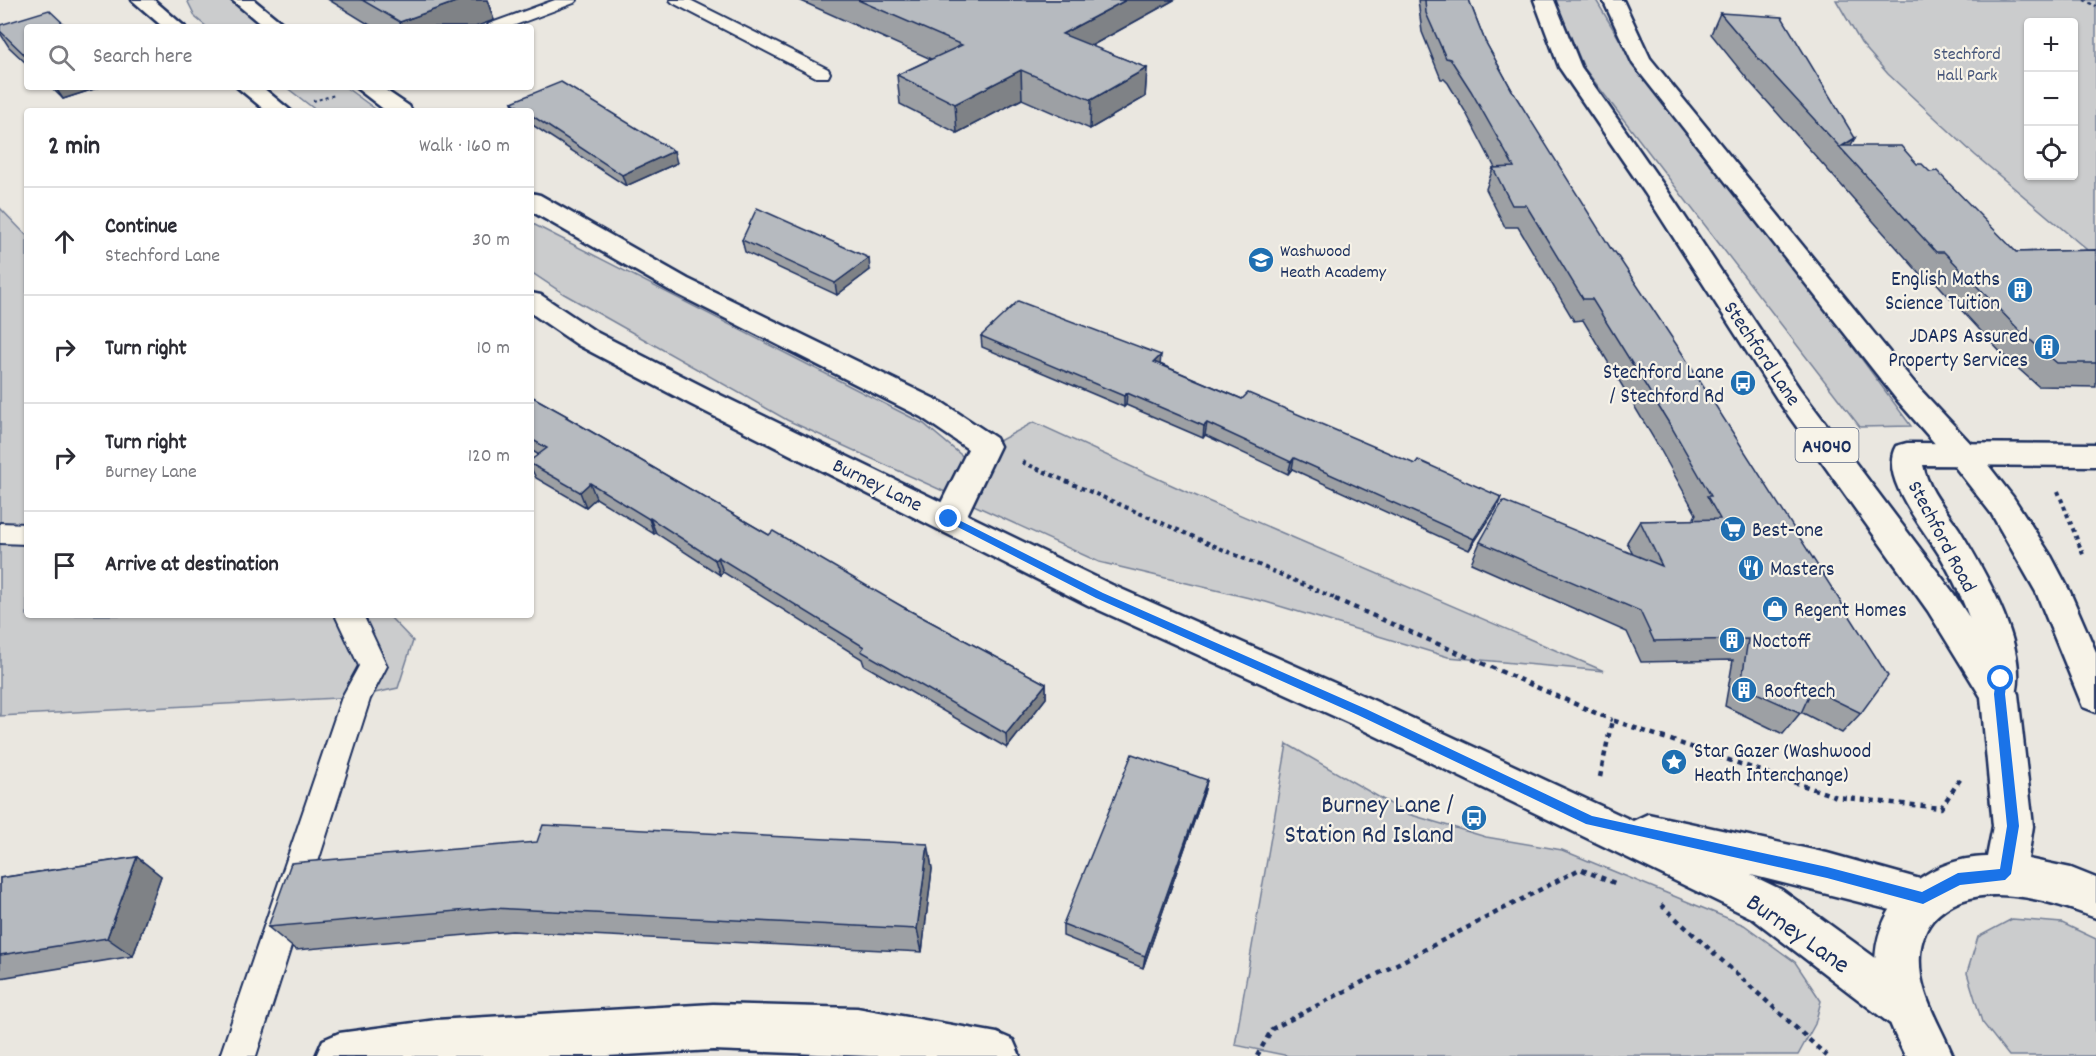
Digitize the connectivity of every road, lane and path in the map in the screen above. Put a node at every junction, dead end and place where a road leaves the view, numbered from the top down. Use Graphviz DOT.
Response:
graph roads {
  1 [pos="142,0"];
  2 [pos="242,0"];
  3 [pos="569,0"];
  4 [pos="678,0"];
  5 [pos="1544,0"];
  6 [pos="1613,0"];
  7 [pos="2084,0"];
  8 [pos="2096,6"];
  9 [pos="171,24"];
  10 [pos="273,24"];
  11 [pos="503,24"];
  12 [pos="822,73"];
  13 [pos="252,90"];
  14 [pos="370,90"];
  15 [pos="337,94"];
  16 [pos="303,104"];
  17 [pos="276,108"];
  18 [pos="396,108"];
  19 [pos="534,202"];
  20 [pos="534,303"];
  21 [pos="985,446"];
  22 [pos="1963,455"];
  23 [pos="2044,455"];
  24 [pos="2096,455"];
  25 [pos="949,519"];
  26 [pos="0,533"];
  27 [pos="24,534"];
  28 [pos="2087,566"];
  29 [pos="350,618"];
  30 [pos="1999,694"];
  31 [pos="2096,694"];
  32 [pos="1612,720"];
  33 [pos="1963,769"];
  34 [pos="1590,821"];
  35 [pos="1580,869"];
  36 [pos="2005,874"];
  37 [pos="1619,885"];
  38 [pos="1923,898"];
  39 [pos="2096,898"];
  40 [pos="1658,902"];
  41 [pos="1905,1007"];
  42 [pos="238,1056"];
  43 [pos="339,1056"];
  44 [pos="997,1056"];
  45 [pos="1257,1056"];
  46 [pos="1827,1056"];
  47 [pos="1930,1056"];
  1 -- 9 [label="main road"];
  2 -- 10 [label="main road"];
  3 -- 11 [label="lane"];
  4 -- 12 [label="lane"];
  5 -- 30 [label="main road, Stechford Lane / A4040"];
  6 -- 22 [label="main road"];
  7 -- 8 [label="path"];
  13 -- 17 [label="main road"];
  14 -- 18 [label="main road"];
  15 -- 16 [label="path"];
  19 -- 21 [label="main road"];
  20 -- 25 [label="main road, Burney Lane"];
  21 -- 25 [label="main road"];
  21 -- 32 [label="path"];
  22 -- 23 [label="main road, Stechford Road"];
  22 -- 30 [label="main road, Stechford Road"];
  22 -- 31 [label="main road"];
  23 -- 24 [label="main road, Stechford Road"];
  23 -- 28 [label="path"];
  25 -- 34 [label="main road, Burney Lane"];
  26 -- 27 [label="lane"];
  29 -- 42 [label="lane"];
  30 -- 36 [label="main road, Stechford Lane / A4040"];
  32 -- 33 [label="path"];
  32 -- 34 [label="path"];
  34 -- 35 [label="path"];
  34 -- 38 [label="main road, Burney Lane"];
  34 -- 41 [label="main road, Burney Lane"];
  35 -- 37 [label="path"];
  35 -- 45 [label="path"];
  36 -- 38 [label="main road"];
  36 -- 39 [label="main road"];
  38 -- 41 [label="main road"];
  40 -- 46 [label="path"];
  41 -- 47 [label="main road"];
  43 -- 44 [label="main road"];
}
